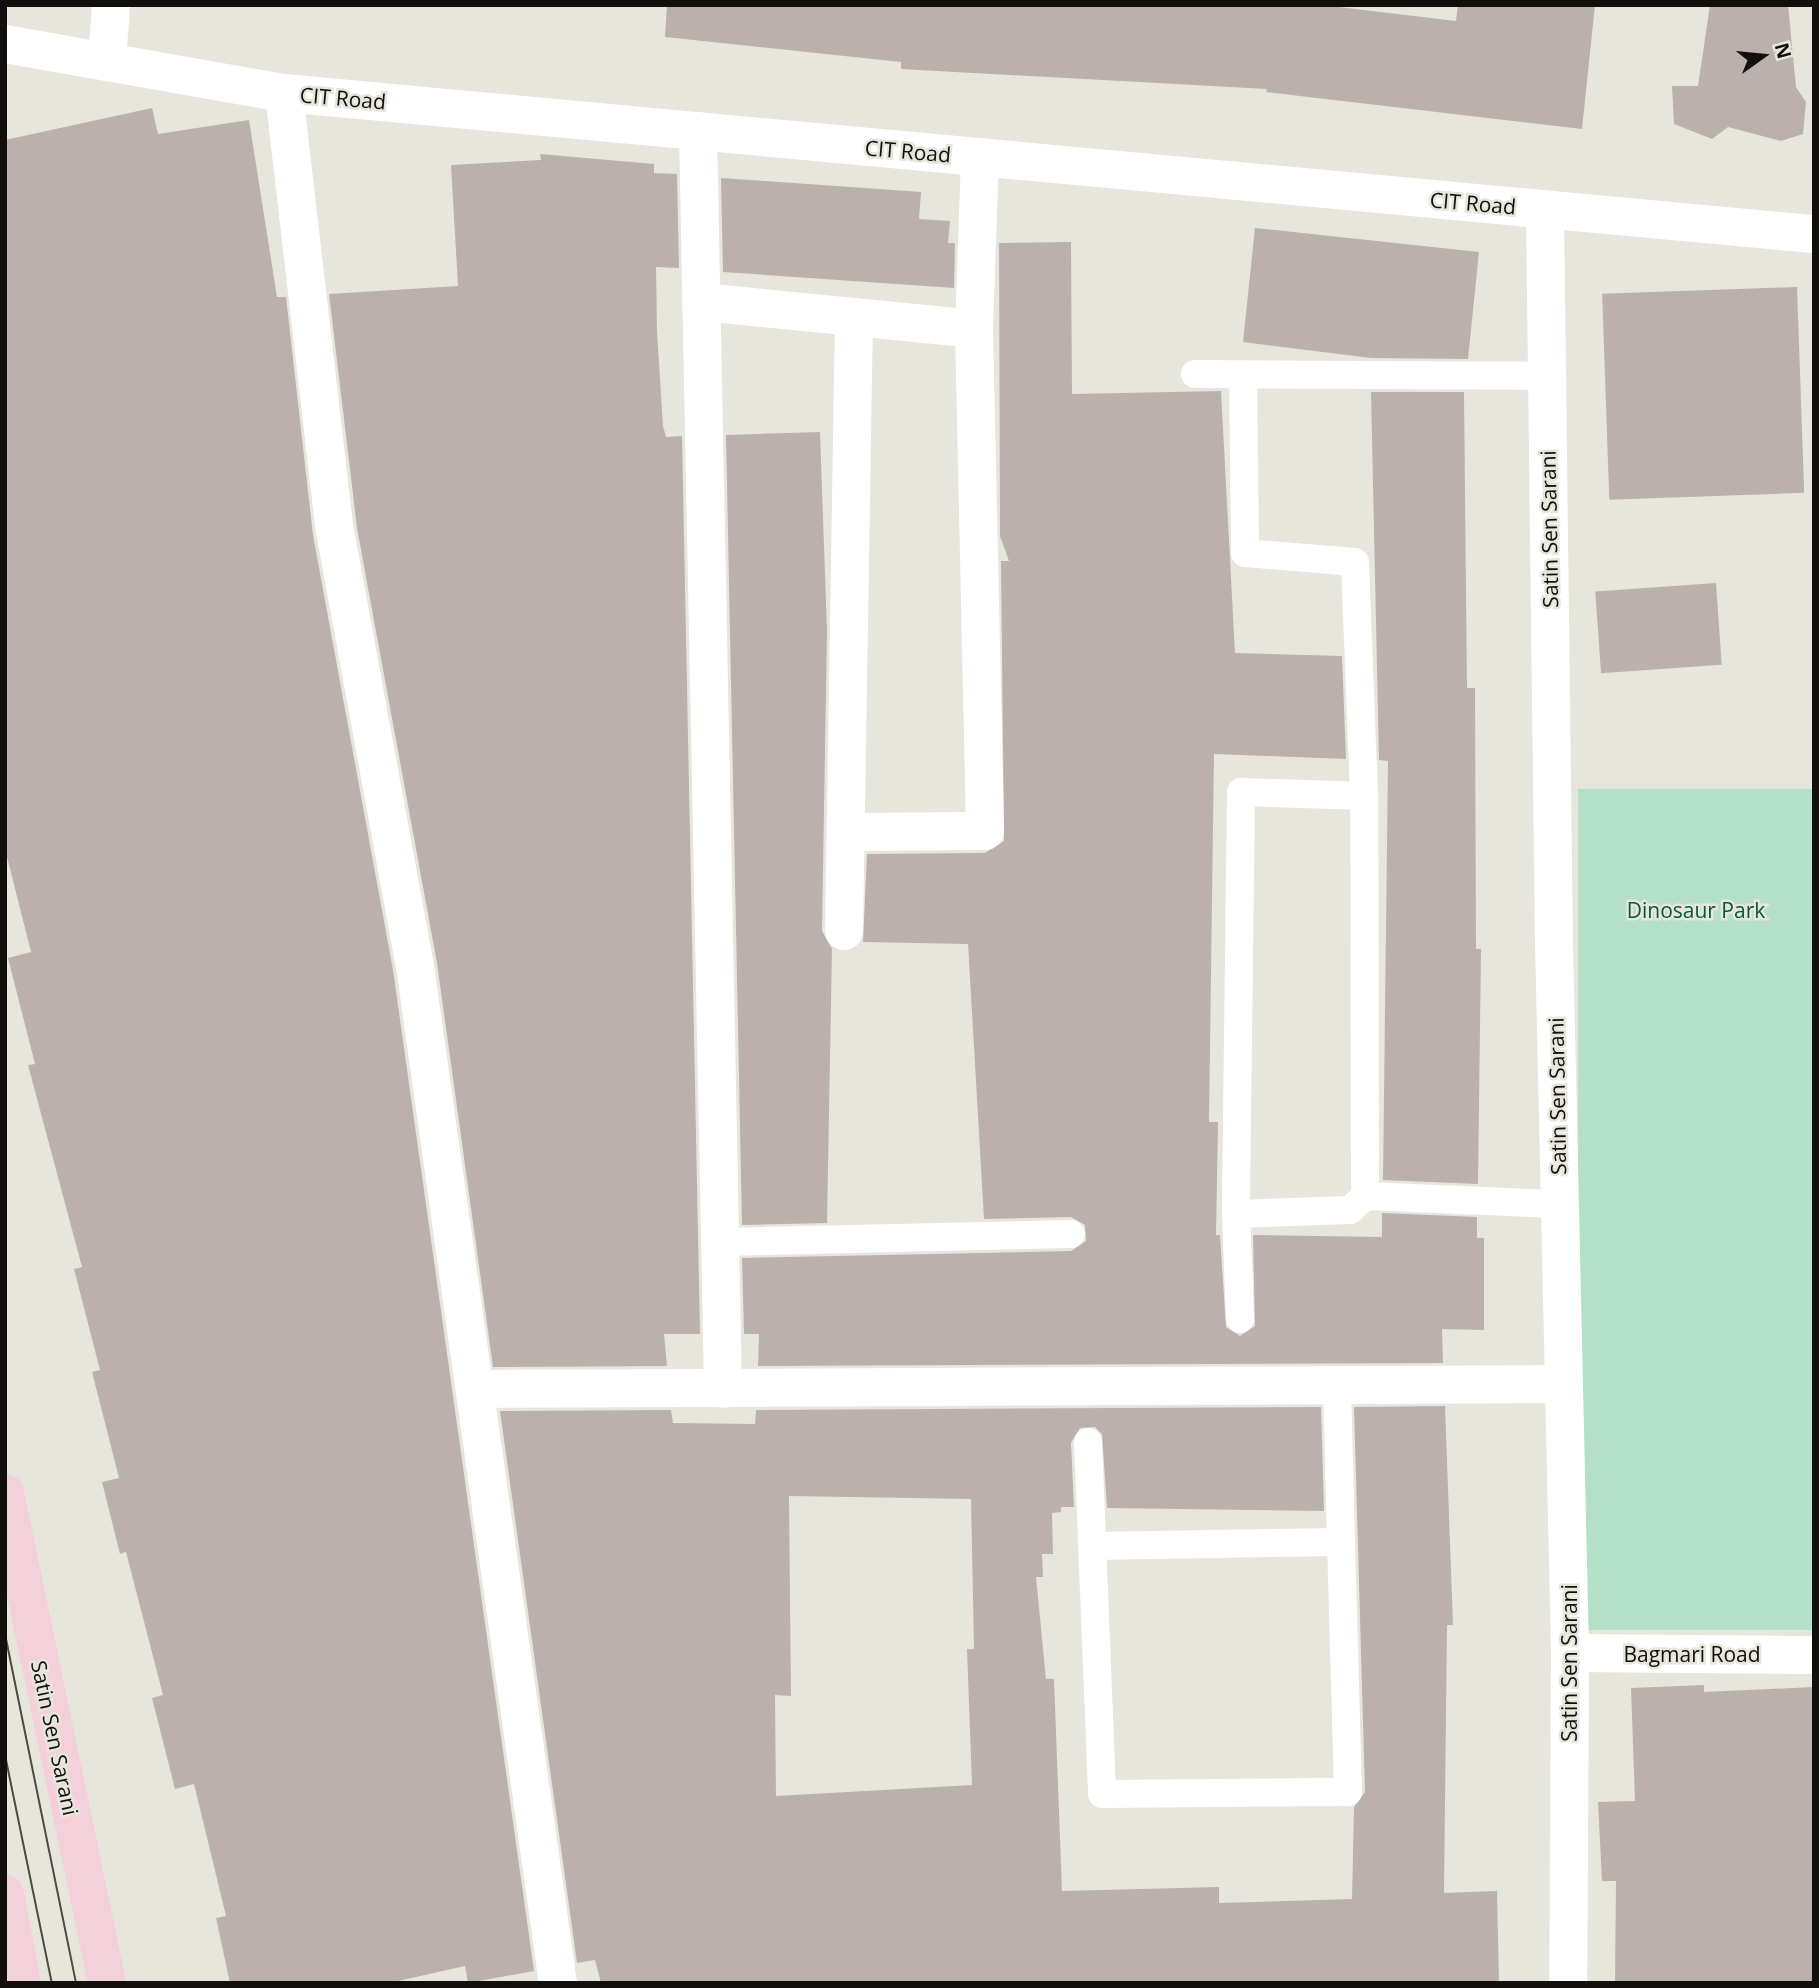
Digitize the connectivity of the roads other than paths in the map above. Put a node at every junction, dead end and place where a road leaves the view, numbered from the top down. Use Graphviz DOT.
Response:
graph roads {
  1 [pos="111,5"];
  2 [pos="5,44"];
  3 [pos="107,62"];
  4 [pos="284,93"];
  5 [pos="698,131"];
  6 [pos="981,158"];
  7 [pos="1545,209"];
  8 [pos="1814,234"];
  9 [pos="701,302"];
  10 [pos="854,317"];
  11 [pos="974,329"];
  12 [pos="1195,374"];
  13 [pos="1547,376"];
  14 [pos="1243,377"];
  15 [pos="1364,796"];
  16 [pos="846,832"];
  17 [pos="844,931"];
  18 [pos="1365,1196"];
  19 [pos="1559,1204"];
  20 [pos="1236,1214"];
  21 [pos="1071,1234"];
  22 [pos="720,1242"];
  23 [pos="1240,1319"];
  24 [pos="1564,1384"];
  25 [pos="1337,1386"];
  26 [pos="476,1389"];
  27 [pos="723,1389"];
  28 [pos="1088,1442"];
  29 [pos="5,1493"];
  30 [pos="1341,1542"];
  31 [pos="1093,1546"];
  32 [pos="1570,1653"];
  33 [pos="1814,1655"];
  34 [pos="5,1894"];
  35 [pos="22,1983"];
  36 [pos="107,1983"];
  37 [pos="558,1983"];
  38 [pos="1568,1983"];
  1 -- 3 [label="street"];
  2 -- 3 [label="street, CIT Road"];
  3 -- 4 [label="street, CIT Road"];
  4 -- 5 [label="street, CIT Road"];
  4 -- 26 [label="street"];
  5 -- 6 [label="street, CIT Road"];
  5 -- 9 [label="street"];
  6 -- 7 [label="street, CIT Road"];
  6 -- 11 [label="street"];
  7 -- 8 [label="street, CIT Road"];
  7 -- 13 [label="street, Satin Sen Sarani"];
  9 -- 10 [label="street"];
  9 -- 22 [label="street"];
  10 -- 11 [label="street"];
  10 -- 16 [label="street"];
  11 -- 16 [label="street"];
  12 -- 14 [label="lane"];
  13 -- 14 [label="lane"];
  13 -- 19 [label="street, Satin Sen Sarani"];
  14 -- 15 [label="lane"];
  15 -- 18 [label="lane"];
  15 -- 20 [label="lane"];
  16 -- 17 [label="street"];
  18 -- 19 [label="lane"];
  18 -- 20 [label="lane"];
  19 -- 24 [label="street, Satin Sen Sarani"];
  20 -- 23 [label="lane"];
  21 -- 22 [label="lane"];
  22 -- 27 [label="street"];
  24 -- 25 [label="street"];
  24 -- 32 [label="street, Satin Sen Sarani"];
  25 -- 27 [label="street"];
  25 -- 30 [label="lane"];
  26 -- 27 [label="street"];
  26 -- 37 [label="street"];
  28 -- 31 [label="lane"];
  29 -- 36 [label="main road, Satin Sen Sarani"];
  30 -- 31 [label="lane"];
  30 -- 31 [label="lane"];
  32 -- 33 [label="street, Bagmari Road"];
  32 -- 38 [label="street, Satin Sen Sarani"];
  34 -- 35 [label="main road"];
}
